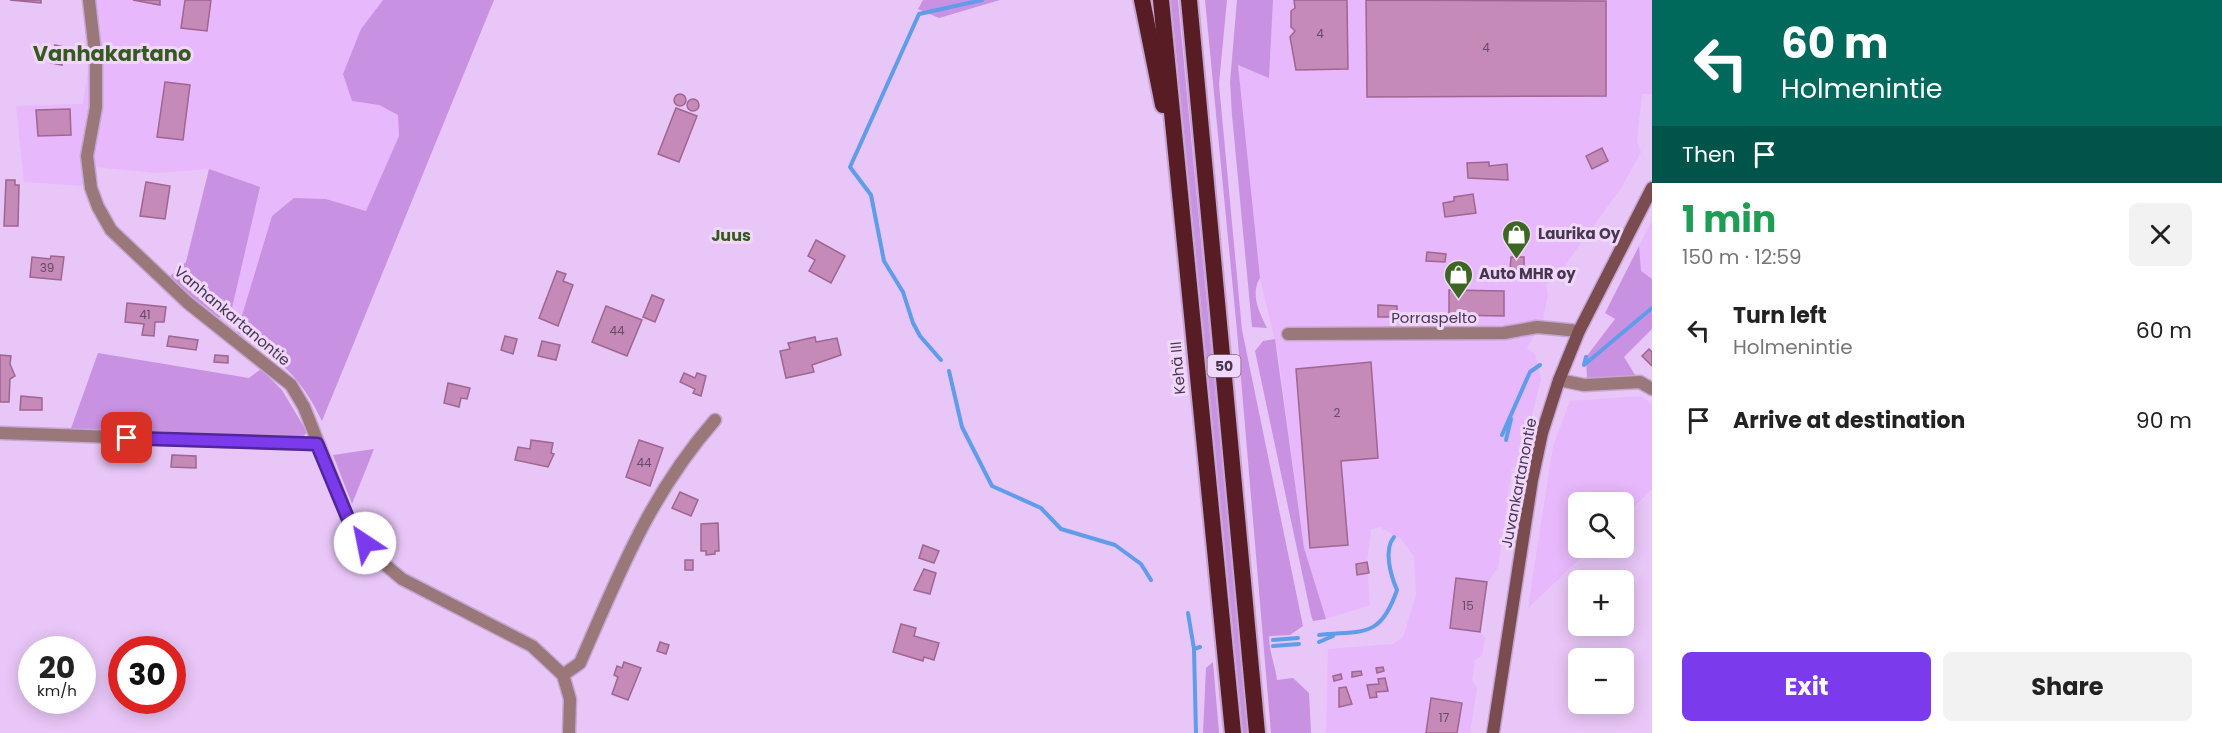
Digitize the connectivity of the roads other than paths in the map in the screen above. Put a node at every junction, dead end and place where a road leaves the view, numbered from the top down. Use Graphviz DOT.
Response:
graph roads {
  1 [pos="89,0"];
  2 [pos="1143,0"];
  3 [pos="1161,0"];
  4 [pos="1189,0"];
  5 [pos="1178,167"];
  6 [pos="1652,188"];
  7 [pos="1579,331"];
  8 [pos="1288,334"];
  9 [pos="1559,380"];
  10 [pos="1652,389"];
  11 [pos="715,420"];
  12 [pos="0,433"];
  13 [pos="317,444"];
  14 [pos="563,675"];
  15 [pos="568,733"];
  16 [pos="1233,733"];
  17 [pos="1257,733"];
  18 [pos="1493,733"];
  1 -- 13 [label="street, Vanhankartanontie"];
  2 -- 5 [label="highway"];
  3 -- 5 [label="highway, Kehä III / 50"];
  4 -- 17 [label="highway, 50"];
  5 -- 16 [label="highway, Kehä III / 50"];
  6 -- 7 [label="main road, Juvankartanontie"];
  7 -- 8 [label="street, Porraspelto"];
  7 -- 9 [label="main road, Juvankartanontie"];
  9 -- 10 [label="street"];
  9 -- 18 [label="main road, Juvankartanontie"];
  11 -- 14 [label="street"];
  12 -- 13 [label="street"];
  13 -- 14 [label="street, Vanhankartanontie"];
  14 -- 15 [label="street"];
}
